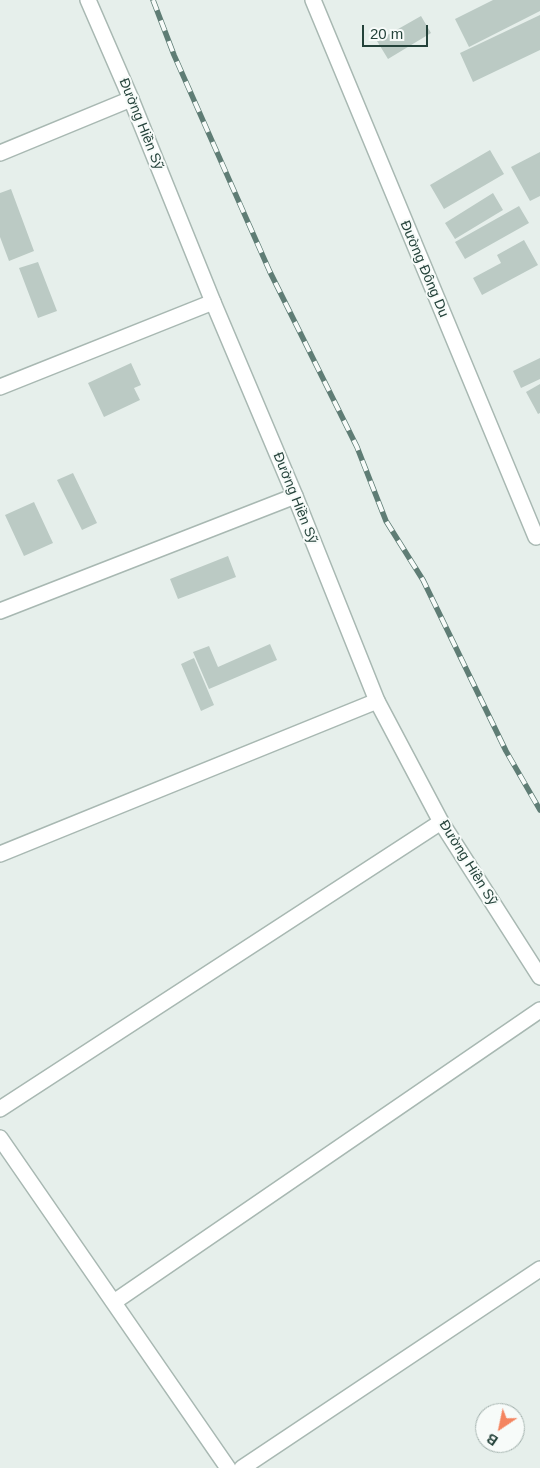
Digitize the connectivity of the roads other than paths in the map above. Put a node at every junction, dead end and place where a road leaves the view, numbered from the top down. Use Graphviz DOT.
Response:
graph roads {
  1 [pos="88,0"];
  2 [pos="312,0"];
  3 [pos="131,99"];
  4 [pos="0,153"];
  5 [pos="213,302"];
  6 [pos="0,387"];
  7 [pos="294,496"];
  8 [pos="538,536"];
  9 [pos="0,611"];
  10 [pos="377,701"];
  11 [pos="441,822"];
  12 [pos="0,854"];
  13 [pos="540,977"];
  14 [pos="540,1010"];
  15 [pos="0,1109"];
  16 [pos="0,1138"];
  17 [pos="540,1269"];
  18 [pos="114,1302"];
  19 [pos="228,1468"];
  20 [pos="242,1468"];
  1 -- 3 [label="street, Đường Hiền Sỹ"];
  2 -- 8 [label="street, Đường Đông Du"];
  3 -- 4 [label="street"];
  3 -- 5 [label="street, Đường Hiền Sỹ"];
  5 -- 6 [label="street"];
  5 -- 7 [label="street, Đường Hiền Sỹ"];
  7 -- 9 [label="street"];
  7 -- 10 [label="street, Đường Hiền Sỹ"];
  10 -- 11 [label="street, Đường Hiền Sỹ"];
  10 -- 12 [label="street"];
  11 -- 13 [label="street, Đường Hiền Sỹ"];
  11 -- 15 [label="street"];
  14 -- 18 [label="street"];
  16 -- 18 [label="street"];
  17 -- 20 [label="street"];
  18 -- 19 [label="street"];
}
